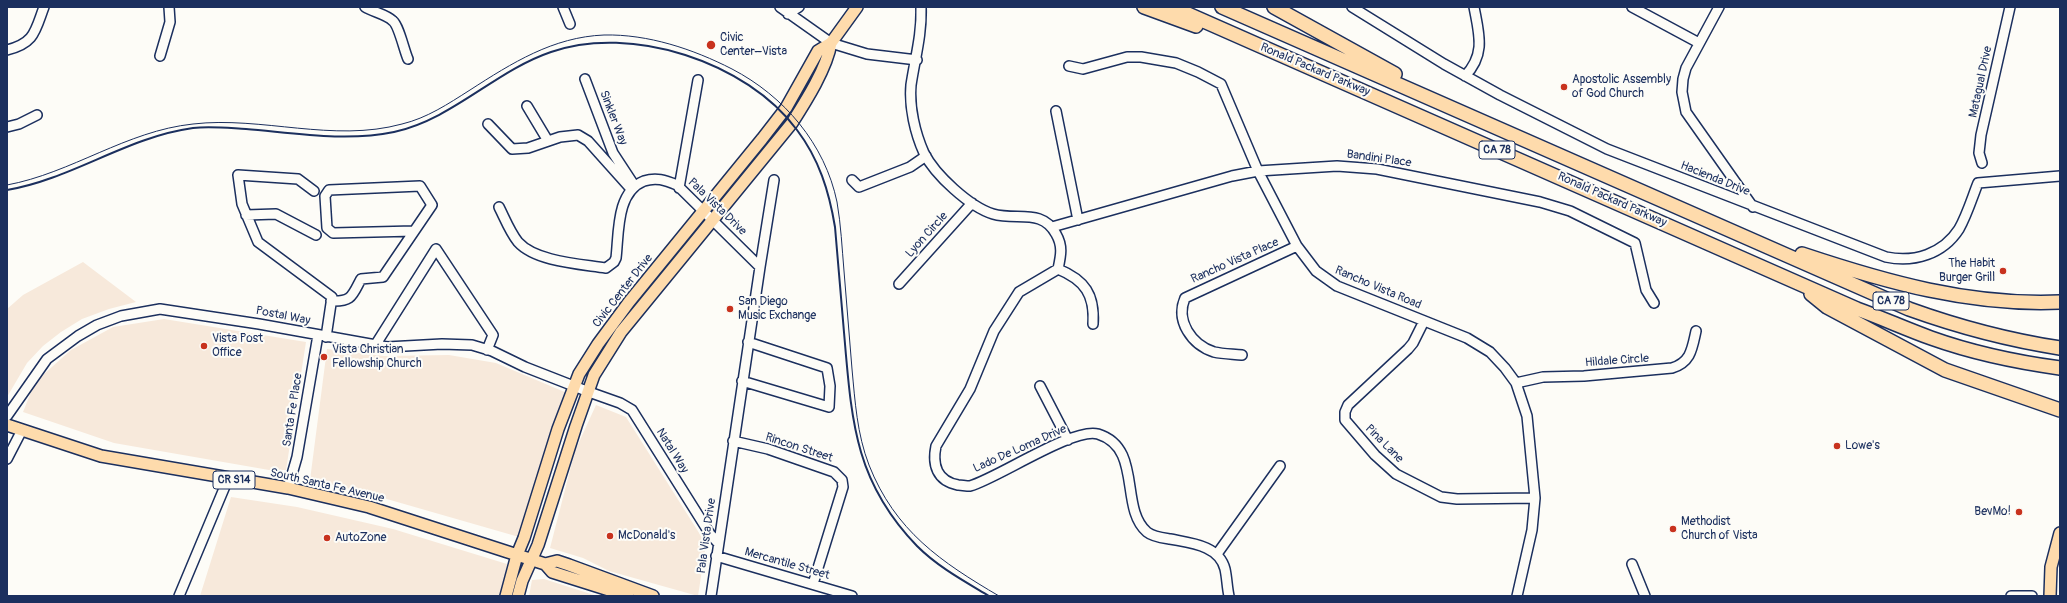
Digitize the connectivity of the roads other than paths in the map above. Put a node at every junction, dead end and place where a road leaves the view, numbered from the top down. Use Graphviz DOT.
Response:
graph roads {
  1 [pos="44,7"];
  2 [pos="169,7"];
  3 [pos="364,7"];
  4 [pos="563,7"];
  5 [pos="780,7"];
  6 [pos="799,7"];
  7 [pos="857,7"];
  8 [pos="921,7"];
  9 [pos="1144,7"];
  10 [pos="1172,7"];
  11 [pos="1222,7"];
  12 [pos="1274,7"];
  13 [pos="1352,7"];
  14 [pos="1474,7"];
  15 [pos="1632,7"];
  16 [pos="1719,7"];
  17 [pos="2010,7"];
  18 [pos="788,14"];
  19 [pos="570,24"];
  20 [pos="831,43"];
  21 [pos="1699,43"];
  22 [pos="7,50"];
  23 [pos="160,56"];
  24 [pos="408,59"];
  25 [pos="917,60"];
  26 [pos="1069,66"];
  27 [pos="1305,66"];
  28 [pos="1465,76"];
  29 [pos="585,79"];
  30 [pos="698,80"];
  31 [pos="527,106"];
  32 [pos="1452,107"];
  33 [pos="1056,111"];
  34 [pos="37,115"];
  35 [pos="488,124"];
  36 [pos="7,127"];
  37 [pos="548,141"];
  38 [pos="926,156"];
  39 [pos="1982,163"];
  40 [pos="1258,171"];
  41 [pos="2060,176"];
  42 [pos="774,180"];
  43 [pos="852,180"];
  44 [pos="632,187"];
  45 [pos="679,188"];
  46 [pos="314,191"];
  47 [pos="972,203"];
  48 [pos="499,207"];
  49 [pos="1753,207"];
  50 [pos="704,211"];
  51 [pos="246,215"];
  52 [pos="712,220"];
  53 [pos="1078,220"];
  54 [pos="1052,227"];
  55 [pos="1729,230"];
  56 [pos="414,231"];
  57 [pos="316,235"];
  58 [pos="1297,246"];
  59 [pos="760,267"];
  60 [pos="1058,268"];
  61 [pos="1798,283"];
  62 [pos="899,284"];
  63 [pos="331,301"];
  64 [pos="2060,302"];
  65 [pos="1654,303"];
  66 [pos="1424,320"];
  67 [pos="1093,324"];
  68 [pos="1696,331"];
  69 [pos="322,336"];
  70 [pos="748,342"];
  71 [pos="376,344"];
  72 [pos="2060,348"];
  73 [pos="487,350"];
  74 [pos="1242,355"];
  75 [pos="2060,368"];
  76 [pos="742,380"];
  77 [pos="1516,383"];
  78 [pos="573,386"];
  79 [pos="1040,386"];
  80 [pos="589,392"];
  81 [pos="2060,410"];
  82 [pos="7,416"];
  83 [pos="7,426"];
  84 [pos="22,430"];
  85 [pos="1068,440"];
  86 [pos="733,441"];
  87 [pos="7,459"];
  88 [pos="1280,466"];
  89 [pos="228,479"];
  90 [pos="288,488"];
  91 [pos="1535,498"];
  92 [pos="2060,533"];
  93 [pos="718,543"];
  94 [pos="517,554"];
  95 [pos="1217,554"];
  96 [pos="716,556"];
  97 [pos="532,560"];
  98 [pos="545,564"];
  99 [pos="1632,564"];
  100 [pos="813,584"];
  101 [pos="179,596"];
  102 [pos="506,596"];
  103 [pos="518,596"];
  104 [pos="628,596"];
  105 [pos="653,596"];
  106 [pos="711,596"];
  107 [pos="852,596"];
  108 [pos="1229,596"];
  109 [pos="1517,596"];
  110 [pos="1645,596"];
  111 [pos="2011,596"];
  112 [pos="2032,596"];
  113 [pos="2050,596"];
  1 -- 22 [label="street"];
  2 -- 23 [label="street"];
  3 -- 24 [label="street"];
  4 -- 19 [label="street"];
  5 -- 18 [label="street"];
  6 -- 18 [label="street"];
  7 -- 20 [label="main road, Civic Center Drive"];
  8 -- 25 [label="street"];
  9 -- 27 [label="highway"];
  10 -- 27 [label="highway, Ronald Packard Parkway / CA 78"];
  11 -- 32 [label="highway, Ronald Packard Parkway / CA 78"];
  12 -- 32 [label="highway"];
  13 -- 28 [label="street, Hacienda Drive"];
  14 -- 28 [label="street"];
  15 -- 21 [label="street"];
  16 -- 21 [label="street"];
  17 -- 39 [label="street, Matagual Drive"];
  18 -- 20 [label="street"];
  20 -- 25 [label="street"];
  20 -- 50 [label="main road, Civic Center Drive"];
  20 -- 52 [label="main road, Civic Center Drive"];
  21 -- 49 [label="street"];
  25 -- 38 [label="street"];
  26 -- 40 [label="street, Rancho Vista Road"];
  27 -- 61 [label="highway, Ronald Packard Parkway / CA 78"];
  28 -- 49 [label="street, Hacienda Drive"];
  29 -- 44 [label="street, Sinkler Way"];
  30 -- 45 [label="street"];
  31 -- 37 [label="street"];
  32 -- 55 [label="highway, Ronald Packard Parkway / CA 78"];
  33 -- 53 [label="street"];
  34 -- 36 [label="street"];
  35 -- 37 [label="street"];
  37 -- 44 [label="street"];
  38 -- 43 [label="street"];
  38 -- 47 [label="street"];
  40 -- 53 [label="street, Bandini Place"];
  40 -- 58 [label="street, Rancho Vista Road"];
  40 -- 65 [label="street, Bandini Place"];
  41 -- 49 [label="street, Hacienda Drive"];
  42 -- 59 [label="street, Pala Vista Drive"];
  44 -- 45 [label="street, Pala Vista Drive"];
  44 -- 48 [label="street"];
  45 -- 50 [label="street, Pala Vista Drive"];
  46 -- 51 [label="street"];
  47 -- 54 [label="street"];
  47 -- 62 [label="street, Lyon Circle"];
  50 -- 52 [label="street, Pala Vista Drive"];
  50 -- 78 [label="main road, Civic Center Drive"];
  51 -- 57 [label="street"];
  51 -- 63 [label="street"];
  52 -- 59 [label="street, Pala Vista Drive"];
  52 -- 80 [label="main road, Civic Center Drive"];
  53 -- 54 [label="street, Bandini Place"];
  54 -- 60 [label="street"];
  55 -- 64 [label="highway"];
  55 -- 72 [label="highway, Ronald Packard Parkway / CA 78"];
  56 -- 56 [label="street"];
  56 -- 63 [label="street"];
  58 -- 66 [label="street, Rancho Vista Road"];
  58 -- 74 [label="street, Rancho Vista Place"];
  59 -- 70 [label="street, Pala Vista Drive"];
  60 -- 67 [label="street"];
  60 -- 85 [label="street, Lado De Loma Drive"];
  61 -- 75 [label="highway, Ronald Packard Parkway / CA 78"];
  61 -- 81 [label="highway"];
  63 -- 69 [label="street, Santa Fe Place"];
  66 -- 77 [label="street, Rancho Vista Road"];
  66 -- 91 [label="street, Pina Lane"];
  68 -- 77 [label="street, Hildale Circle"];
  69 -- 71 [label="street, Postal Way"];
  69 -- 82 [label="street, Postal Way"];
  69 -- 90 [label="street, Santa Fe Place"];
  70 -- 76 [label="street, Pala Vista Drive"];
  70 -- 76 [label="street"];
  71 -- 73 [label="street, Postal Way"];
  71 -- 73 [label="street"];
  73 -- 78 [label="street, Postal Way"];
  76 -- 86 [label="street, Pala Vista Drive"];
  77 -- 91 [label="street, Rancho Vista Road"];
  78 -- 80 [label="street, Postal Way"];
  78 -- 94 [label="main road, Civic Center Drive"];
  79 -- 85 [label="street"];
  80 -- 93 [label="street, Natal Way"];
  80 -- 97 [label="main road, Civic Center Drive"];
  83 -- 84 [label="main road, South Santa Fe Avenue / CR S14"];
  84 -- 87 [label="street"];
  84 -- 89 [label="main road, South Santa Fe Avenue / CR S14"];
  85 -- 95 [label="street, Lado De Loma Drive"];
  86 -- 93 [label="street, Pala Vista Drive"];
  86 -- 100 [label="street, Rincon Street"];
  88 -- 95 [label="street"];
  89 -- 90 [label="main road, South Santa Fe Avenue / CR S14"];
  89 -- 101 [label="street"];
  90 -- 94 [label="main road, South Santa Fe Avenue / CR S14"];
  91 -- 109 [label="street, Rancho Vista Road"];
  92 -- 113 [label="main road"];
  93 -- 96 [label="street, Pala Vista Drive"];
  94 -- 97 [label="main road, South Santa Fe Avenue / CR S14"];
  94 -- 102 [label="main road, Civic Center Drive"];
  95 -- 108 [label="street"];
  96 -- 100 [label="street, Mercantile Street"];
  96 -- 106 [label="street, Pala Vista Drive"];
  97 -- 98 [label="main road, South Santa Fe Avenue / CR S14"];
  97 -- 103 [label="main road, Civic Center Drive"];
  98 -- 104 [label="main road, South Santa Fe Avenue / CR S14"];
  98 -- 105 [label="main road, South Santa Fe Avenue / CR S14"];
  99 -- 110 [label="street"];
  100 -- 107 [label="street, Mercantile Street"];
  111 -- 112 [label="street"];
}
